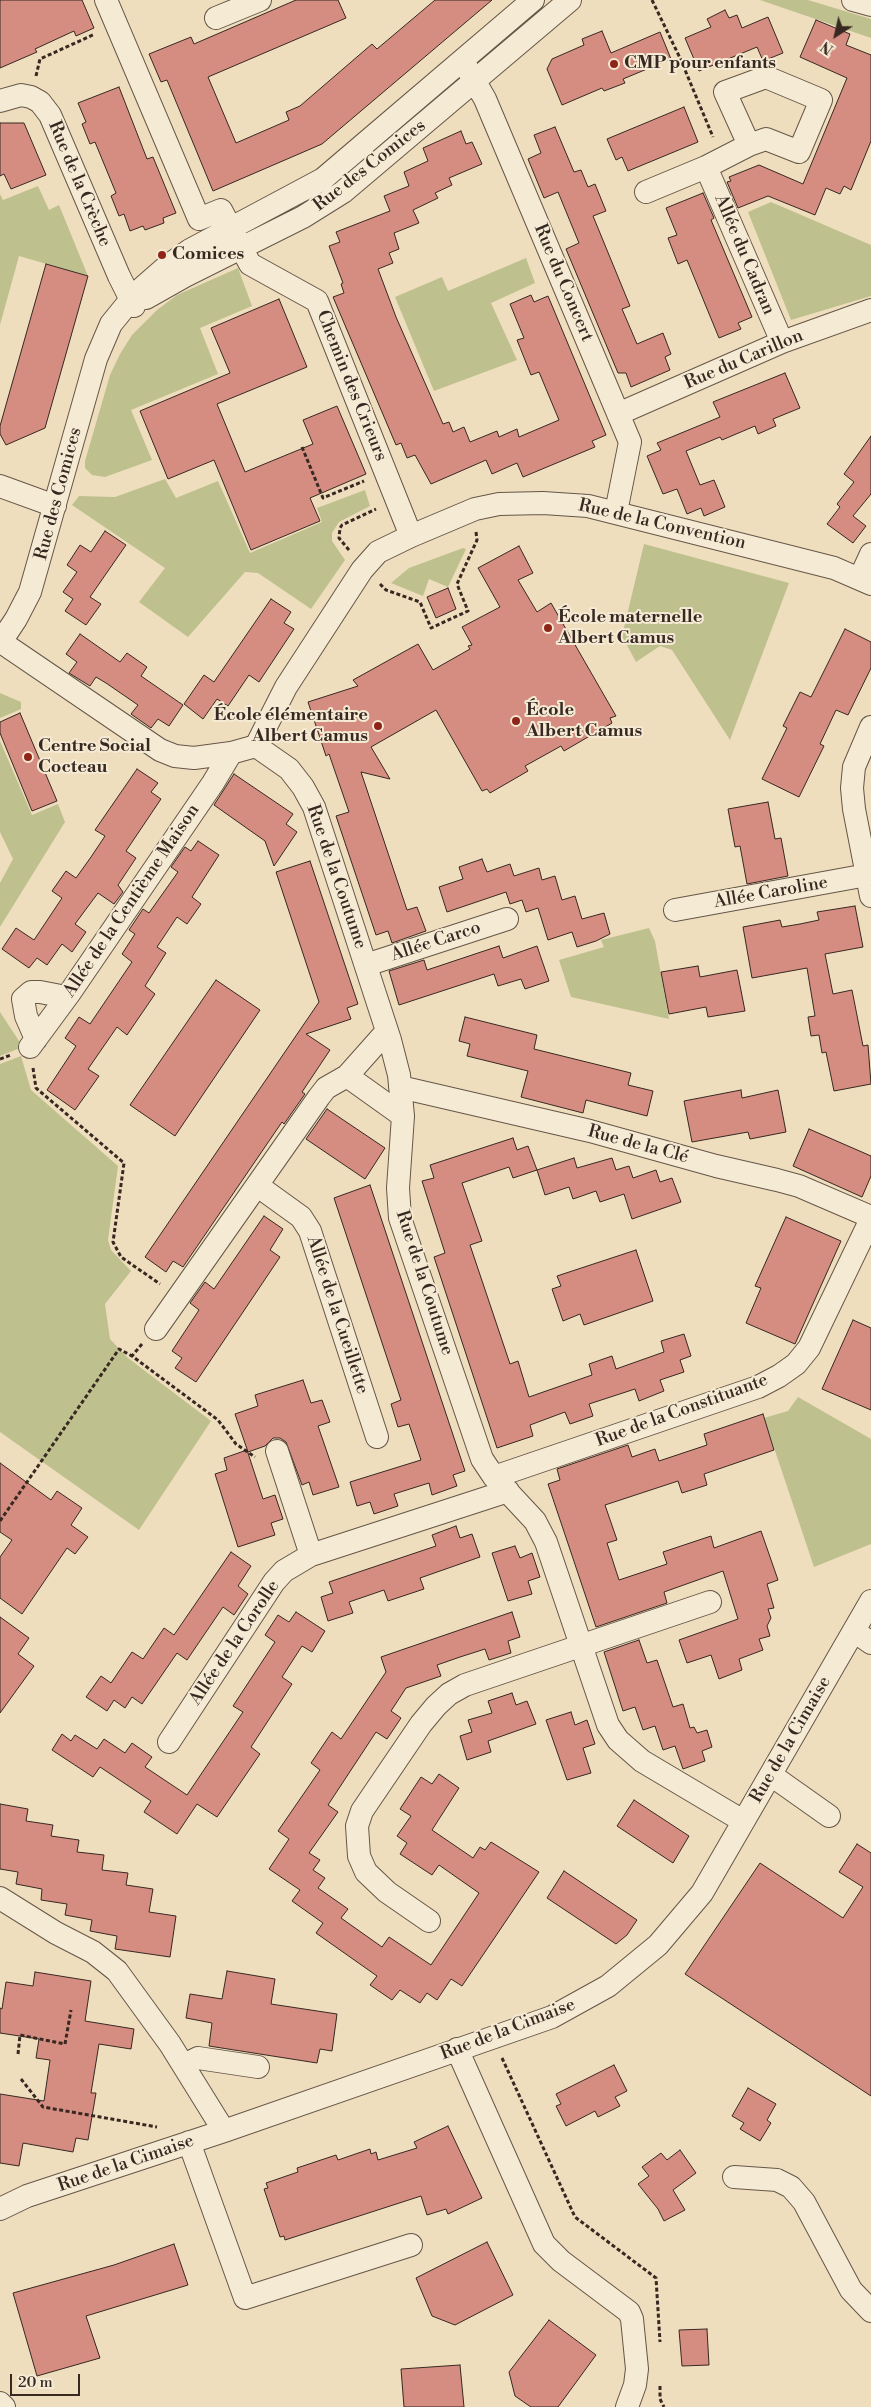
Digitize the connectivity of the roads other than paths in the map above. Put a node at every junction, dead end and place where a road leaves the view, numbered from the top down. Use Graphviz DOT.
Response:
graph roads {
  1 [pos="106,0"];
  2 [pos="260,0"];
  3 [pos="533,0"];
  4 [pos="570,0"];
  5 [pos="853,0"];
  6 [pos="871,5"];
  7 [pos="216,18"];
  8 [pos="463,60"];
  9 [pos="474,81"];
  10 [pos="0,101"];
  11 [pos="749,145"];
  12 [pos="714,163"];
  13 [pos="646,192"];
  14 [pos="230,228"];
  15 [pos="242,248"];
  16 [pos="132,302"];
  17 [pos="871,311"];
  18 [pos="782,342"];
  19 [pos="618,414"];
  20 [pos="0,486"];
  21 [pos="55,506"];
  22 [pos="616,512"];
  23 [pos="411,536"];
  24 [pos="871,554"];
  25 [pos="866,581"];
  26 [pos="0,642"];
  27 [pos="871,727"];
  28 [pos="256,746"];
  29 [pos="231,753"];
  30 [pos="869,886"];
  31 [pos="675,910"];
  32 [pos="507,919"];
  33 [pos="366,966"];
  34 [pos="66,998"];
  35 [pos="386,1031"];
  36 [pos="347,1076"];
  37 [pos="400,1086"];
  38 [pos="404,1116"];
  39 [pos="258,1186"];
  40 [pos="871,1218"];
  41 [pos="156,1329"];
  42 [pos="377,1437"];
  43 [pos="277,1451"];
  44 [pos="501,1484"];
  45 [pos="311,1556"];
  46 [pos="871,1601"];
  47 [pos="710,1602"];
  48 [pos="862,1637"];
  49 [pos="582,1644"];
  50 [pos="169,1742"];
  51 [pos="771,1775"];
  52 [pos="829,1816"];
  53 [pos="744,1822"];
  54 [pos="0,1898"];
  55 [pos="429,1921"];
  56 [pos="457,2049"];
  57 [pos="184,2065"];
  58 [pos="258,2067"];
  59 [pos="224,2131"];
  60 [pos="189,2142"];
  61 [pos="734,2177"];
  62 [pos="45,2191"];
  63 [pos="0,2209"];
  64 [pos="0,2223"];
  65 [pos="411,2245"];
  66 [pos="871,2311"];
  67 [pos="0,2403"];
  68 [pos="4,2407"];
  69 [pos="627,2407"];
  1 -- 14 [label="street, Chemin des Crieurs"];
  2 -- 7 [label="street"];
  3 -- 8 [label="street, Rue des Comices"];
  4 -- 9 [label="street, Rue des Comices"];
  5 -- 6 [label="street"];
  8 -- 9 [label="street, Rue du Concert"];
  8 -- 14 [label="street, Rue des Comices"];
  9 -- 15 [label="street, Rue des Comices"];
  9 -- 19 [label="street, Rue du Concert"];
  10 -- 16 [label="street, Rue de la Crèche"];
  11 -- 12 [label="street"];
  12 -- 13 [label="street"];
  12 -- 18 [label="street, Allée du Cadran"];
  14 -- 15 [label="street, Chemin des Crieurs"];
  14 -- 16 [label="street, Rue des Comices"];
  15 -- 16 [label="street, Rue des Comices"];
  15 -- 23 [label="street, Chemin des Crieurs"];
  16 -- 21 [label="street, Rue des Comices"];
  17 -- 18 [label="street, Rue du Carillon"];
  18 -- 19 [label="street, Rue du Carillon"];
  19 -- 22 [label="street, Rue du Concert"];
  20 -- 21 [label="street"];
  21 -- 26 [label="street, Rue des Comices"];
  22 -- 23 [label="street, Rue de la Convention"];
  22 -- 25 [label="street, Rue de la Convention"];
  23 -- 28 [label="street, Rue de la Convention"];
  24 -- 25 [label="street"];
  26 -- 29 [label="street"];
  27 -- 30 [label="street"];
  28 -- 29 [label="street"];
  28 -- 33 [label="street, Rue de la Coutume"];
  29 -- 34 [label="street, Allée de la Centième Maison"];
  30 -- 31 [label="street, Allée Caroline"];
  32 -- 33 [label="street, Allée Carco"];
  33 -- 35 [label="street, Rue de la Coutume"];
  34 -- 34 [label="street, Allée de la Centième Maison"];
  35 -- 36 [label="street"];
  35 -- 37 [label="street, Rue de la Coutume"];
  36 -- 38 [label="street"];
  36 -- 39 [label="street"];
  37 -- 38 [label="street, Rue de la Coutume"];
  37 -- 40 [label="street, Rue de la Clé"];
  38 -- 44 [label="street, Rue de la Coutume"];
  39 -- 41 [label="street"];
  39 -- 42 [label="street, Allée de la Cueillette"];
  40 -- 44 [label="street, Rue de la Constituante"];
  43 -- 45 [label="street"];
  44 -- 45 [label="street, Allée de la Corolle"];
  44 -- 49 [label="street, Rue de la Coutume"];
  45 -- 50 [label="street, Allée de la Corolle"];
  46 -- 48 [label="street, Rue de la Cimaise"];
  47 -- 49 [label="street"];
  48 -- 51 [label="street, Rue de la Cimaise"];
  49 -- 53 [label="street, Rue de la Coutume"];
  49 -- 55 [label="street"];
  51 -- 52 [label="street"];
  51 -- 53 [label="street, Rue de la Cimaise"];
  53 -- 56 [label="street, Rue de la Cimaise"];
  54 -- 57 [label="street"];
  56 -- 59 [label="street, Rue de la Cimaise"];
  56 -- 69 [label="street"];
  57 -- 58 [label="street"];
  57 -- 59 [label="street"];
  59 -- 60 [label="street, Rue de la Cimaise"];
  60 -- 62 [label="street, Rue de la Cimaise"];
  60 -- 65 [label="street"];
  61 -- 66 [label="street"];
  62 -- 63 [label="street, Rue de la Cimaise"];
  62 -- 64 [label="street, Rue de la Cimaise"];
  67 -- 68 [label="street"];
}
